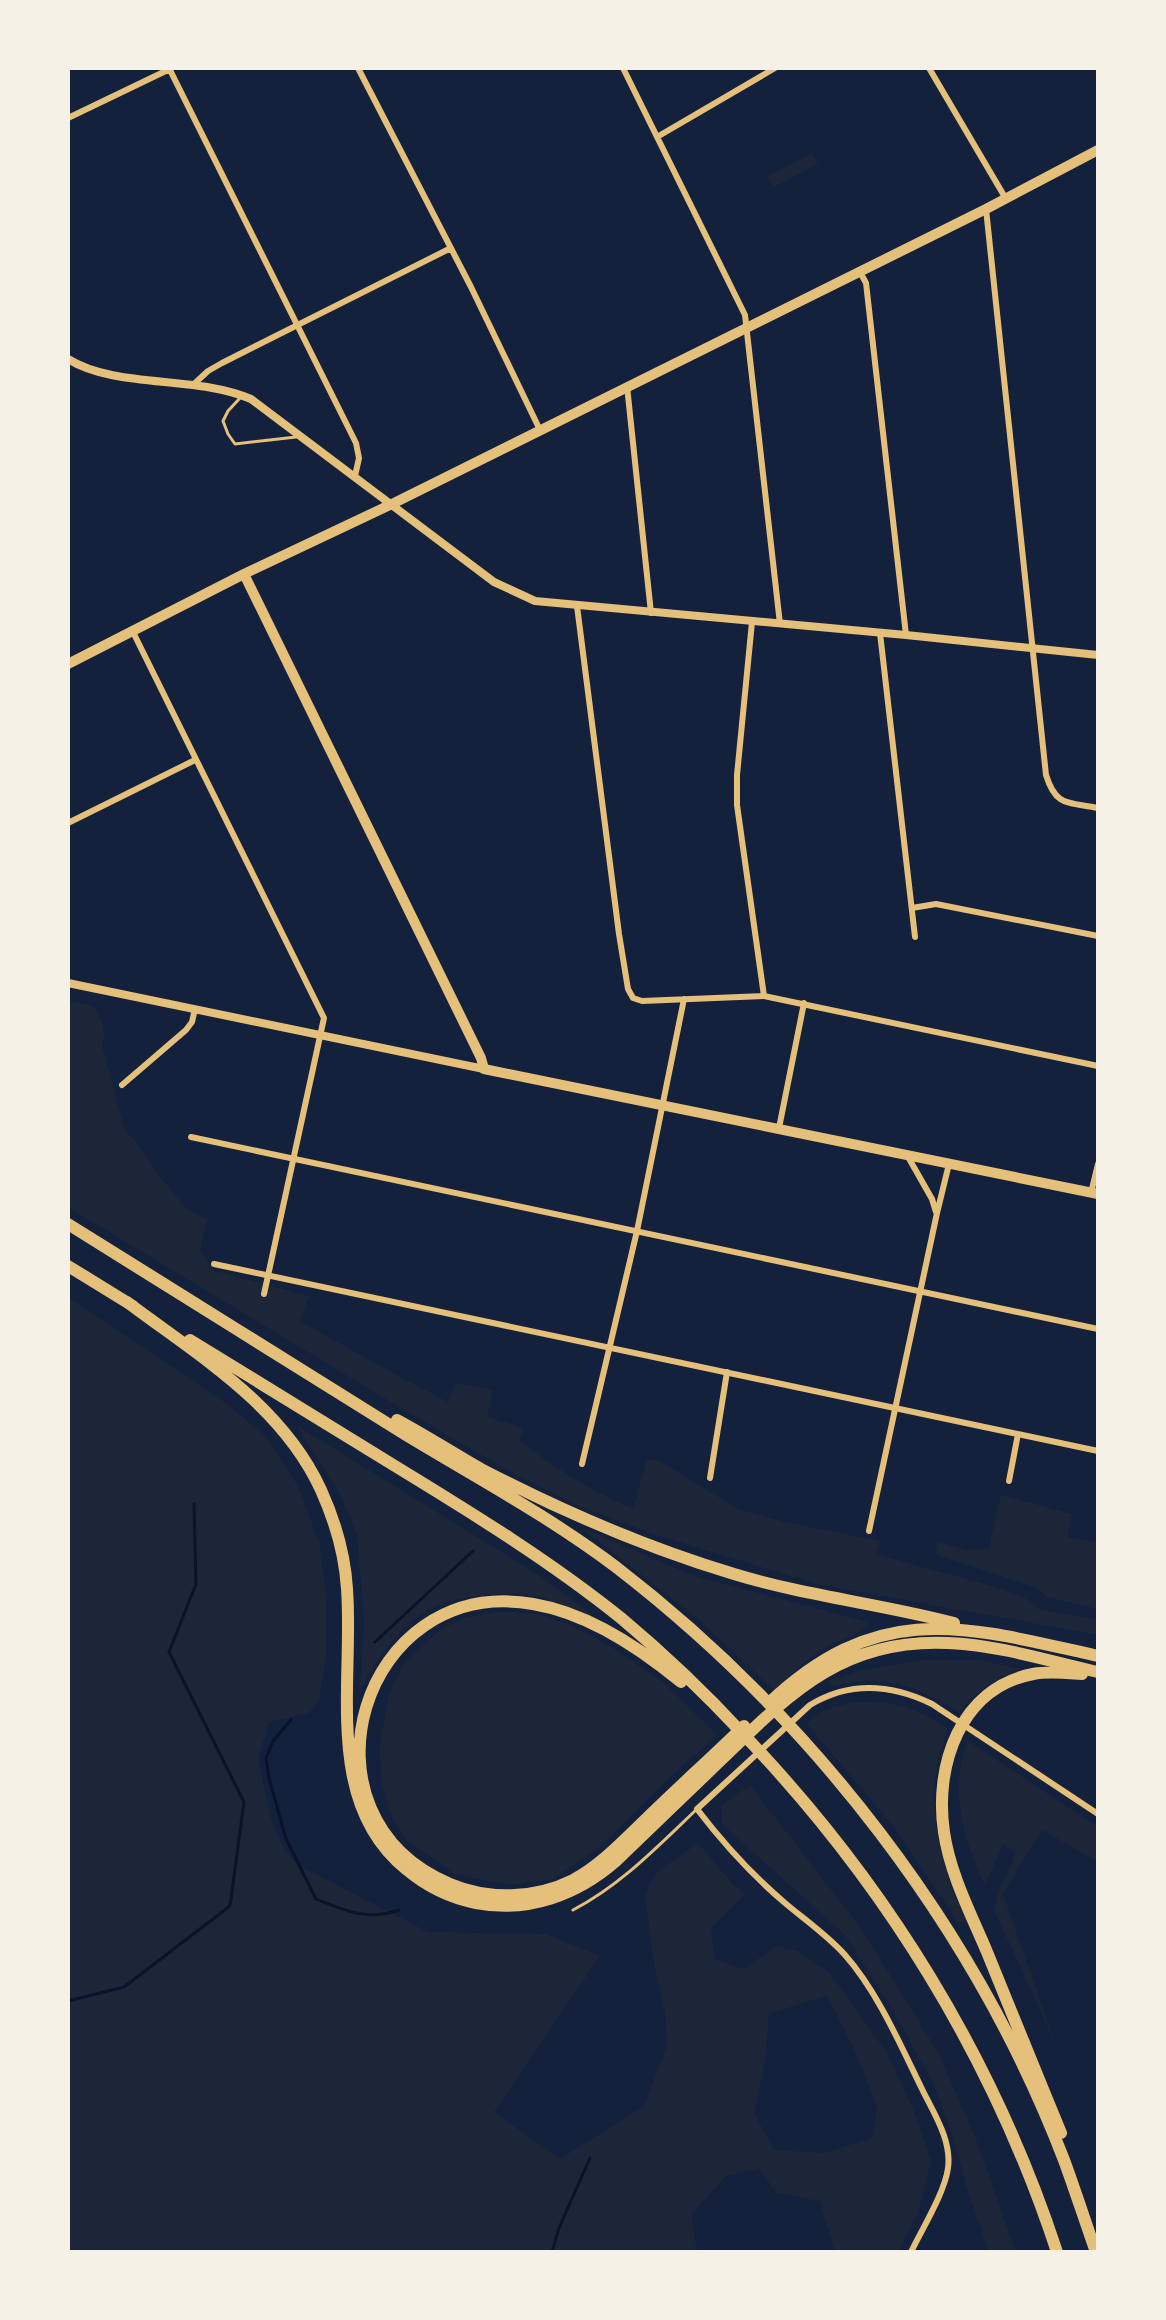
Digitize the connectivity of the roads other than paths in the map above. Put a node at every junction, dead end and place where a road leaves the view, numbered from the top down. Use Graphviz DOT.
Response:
graph roads {
  1 [pos="170,68"];
  2 [pos="358,68"];
  3 [pos="623,68"];
  4 [pos="775,68"];
  5 [pos="929,68"];
  6 [pos="68,118"];
  7 [pos="657,137"];
  8 [pos="1098,150"];
  9 [pos="1006,199"];
  10 [pos="986,209"];
  11 [pos="451,248"];
  12 [pos="860,272"];
  13 [pos="298,324"];
  14 [pos="747,328"];
  15 [pos="68,359"];
  16 [pos="194,384"];
  17 [pos="627,386"];
  18 [pos="242,395"];
  19 [pos="540,430"];
  20 [pos="301,436"];
  21 [pos="355,476"];
  22 [pos="392,504"];
  23 [pos="244,574"];
  24 [pos="577,606"];
  25 [pos="651,613"];
  26 [pos="752,622"];
  27 [pos="780,624"];
  28 [pos="133,632"];
  29 [pos="880,633"];
  30 [pos="906,635"];
  31 [pos="1033,649"];
  32 [pos="1098,655"];
  33 [pos="68,664"];
  34 [pos="195,760"];
  35 [pos="1098,808"];
  36 [pos="68,823"];
  37 [pos="912,908"];
  38 [pos="1098,936"];
  39 [pos="915,937"];
  40 [pos="68,983"];
  41 [pos="764,996"];
  42 [pos="684,999"];
  43 [pos="804,1003"];
  44 [pos="195,1009"];
  45 [pos="321,1035"];
  46 [pos="1098,1066"];
  47 [pos="484,1069"];
  48 [pos="122,1085"];
  49 [pos="663,1106"];
  50 [pos="779,1128"];
  51 [pos="191,1137"];
  52 [pos="907,1155"];
  53 [pos="293,1158"];
  54 [pos="949,1164"];
  55 [pos="1098,1164"];
  56 [pos="1095,1194"];
  57 [pos="937,1213"];
  58 [pos="68,1224"];
  59 [pos="637,1231"];
  60 [pos="214,1264"];
  61 [pos="68,1266"];
  62 [pos="268,1275"];
  63 [pos="921,1291"];
  64 [pos="264,1294"];
  65 [pos="127,1302"];
  66 [pos="1098,1329"];
  67 [pos="610,1347"];
  68 [pos="298,1367"];
  69 [pos="727,1372"];
  70 [pos="897,1408"];
  71 [pos="1018,1434"];
  72 [pos="1098,1451"];
  73 [pos="582,1464"];
  74 [pos="710,1478"];
  75 [pos="1009,1481"];
  76 [pos="869,1531"];
  77 [pos="1000,1635"];
  78 [pos="1098,1656"];
  79 [pos="1098,1674"];
  80 [pos="735,1725"];
  81 [pos="697,1809"];
  82 [pos="1098,1814"];
  83 [pos="573,1910"];
  84 [pos="1063,2159"];
  85 [pos="911,2252"];
  86 [pos="1057,2252"];
  87 [pos="1096,2252"];
  1 -- 6 [label="street"];
  1 -- 13 [label="street"];
  2 -- 11 [label="street"];
  3 -- 7 [label="street"];
  4 -- 7 [label="street"];
  5 -- 9 [label="street"];
  7 -- 14 [label="street"];
  8 -- 9 [label="main road"];
  9 -- 10 [label="main road"];
  10 -- 12 [label="main road"];
  10 -- 31 [label="street"];
  11 -- 13 [label="street"];
  11 -- 19 [label="street"];
  12 -- 14 [label="main road"];
  12 -- 30 [label="street"];
  13 -- 16 [label="street"];
  13 -- 21 [label="street"];
  14 -- 17 [label="main road"];
  14 -- 27 [label="street"];
  15 -- 16 [label="street"];
  16 -- 18 [label="street"];
  17 -- 19 [label="main road"];
  17 -- 25 [label="street"];
  18 -- 20 [label="street"];
  18 -- 20 [label="lane"];
  19 -- 22 [label="main road"];
  20 -- 21 [label="street"];
  21 -- 22 [label="street"];
  22 -- 23 [label="main road"];
  22 -- 24 [label="street"];
  23 -- 28 [label="main road"];
  23 -- 47 [label="main road"];
  24 -- 25 [label="street"];
  24 -- 42 [label="street"];
  25 -- 26 [label="street"];
  26 -- 27 [label="street"];
  26 -- 41 [label="street"];
  27 -- 29 [label="street"];
  28 -- 33 [label="main road"];
  28 -- 34 [label="street"];
  29 -- 30 [label="street"];
  29 -- 37 [label="street"];
  30 -- 31 [label="street"];
  31 -- 32 [label="street"];
  31 -- 35 [label="street"];
  34 -- 36 [label="street"];
  34 -- 45 [label="street"];
  37 -- 38 [label="street"];
  37 -- 39 [label="street"];
  40 -- 44 [label="street"];
  41 -- 42 [label="street"];
  41 -- 43 [label="street"];
  42 -- 49 [label="street"];
  43 -- 46 [label="street"];
  43 -- 50 [label="street"];
  44 -- 45 [label="street"];
  44 -- 48 [label="street"];
  45 -- 47 [label="street"];
  45 -- 53 [label="street"];
  47 -- 49 [label="main road"];
  49 -- 50 [label="main road"];
  49 -- 59 [label="street"];
  50 -- 52 [label="main road"];
  51 -- 53 [label="street"];
  52 -- 54 [label="main road"];
  52 -- 57 [label="street"];
  53 -- 59 [label="street"];
  53 -- 62 [label="street"];
  54 -- 56 [label="main road"];
  54 -- 57 [label="street"];
  55 -- 56 [label="street"];
  57 -- 63 [label="street"];
  58 -- 68 [label="highway"];
  59 -- 63 [label="street"];
  59 -- 67 [label="street"];
  60 -- 62 [label="street"];
  61 -- 65 [label="highway"];
  62 -- 64 [label="street"];
  62 -- 67 [label="street"];
  63 -- 66 [label="street"];
  63 -- 70 [label="street"];
  65 -- 79 [label="highway"];
  65 -- 80 [label="highway"];
  67 -- 69 [label="street"];
  67 -- 73 [label="street"];
  68 -- 77 [label="highway"];
  68 -- 84 [label="highway"];
  69 -- 70 [label="street"];
  69 -- 74 [label="street"];
  70 -- 71 [label="street"];
  70 -- 76 [label="street"];
  71 -- 72 [label="street"];
  71 -- 75 [label="street"];
  77 -- 78 [label="highway"];
  77 -- 80 [label="highway"];
  79 -- 84 [label="highway"];
  80 -- 86 [label="highway"];
  81 -- 82 [label="street"];
  81 -- 83 [label="lane"];
  81 -- 85 [label="street"];
  84 -- 87 [label="highway"];
}
